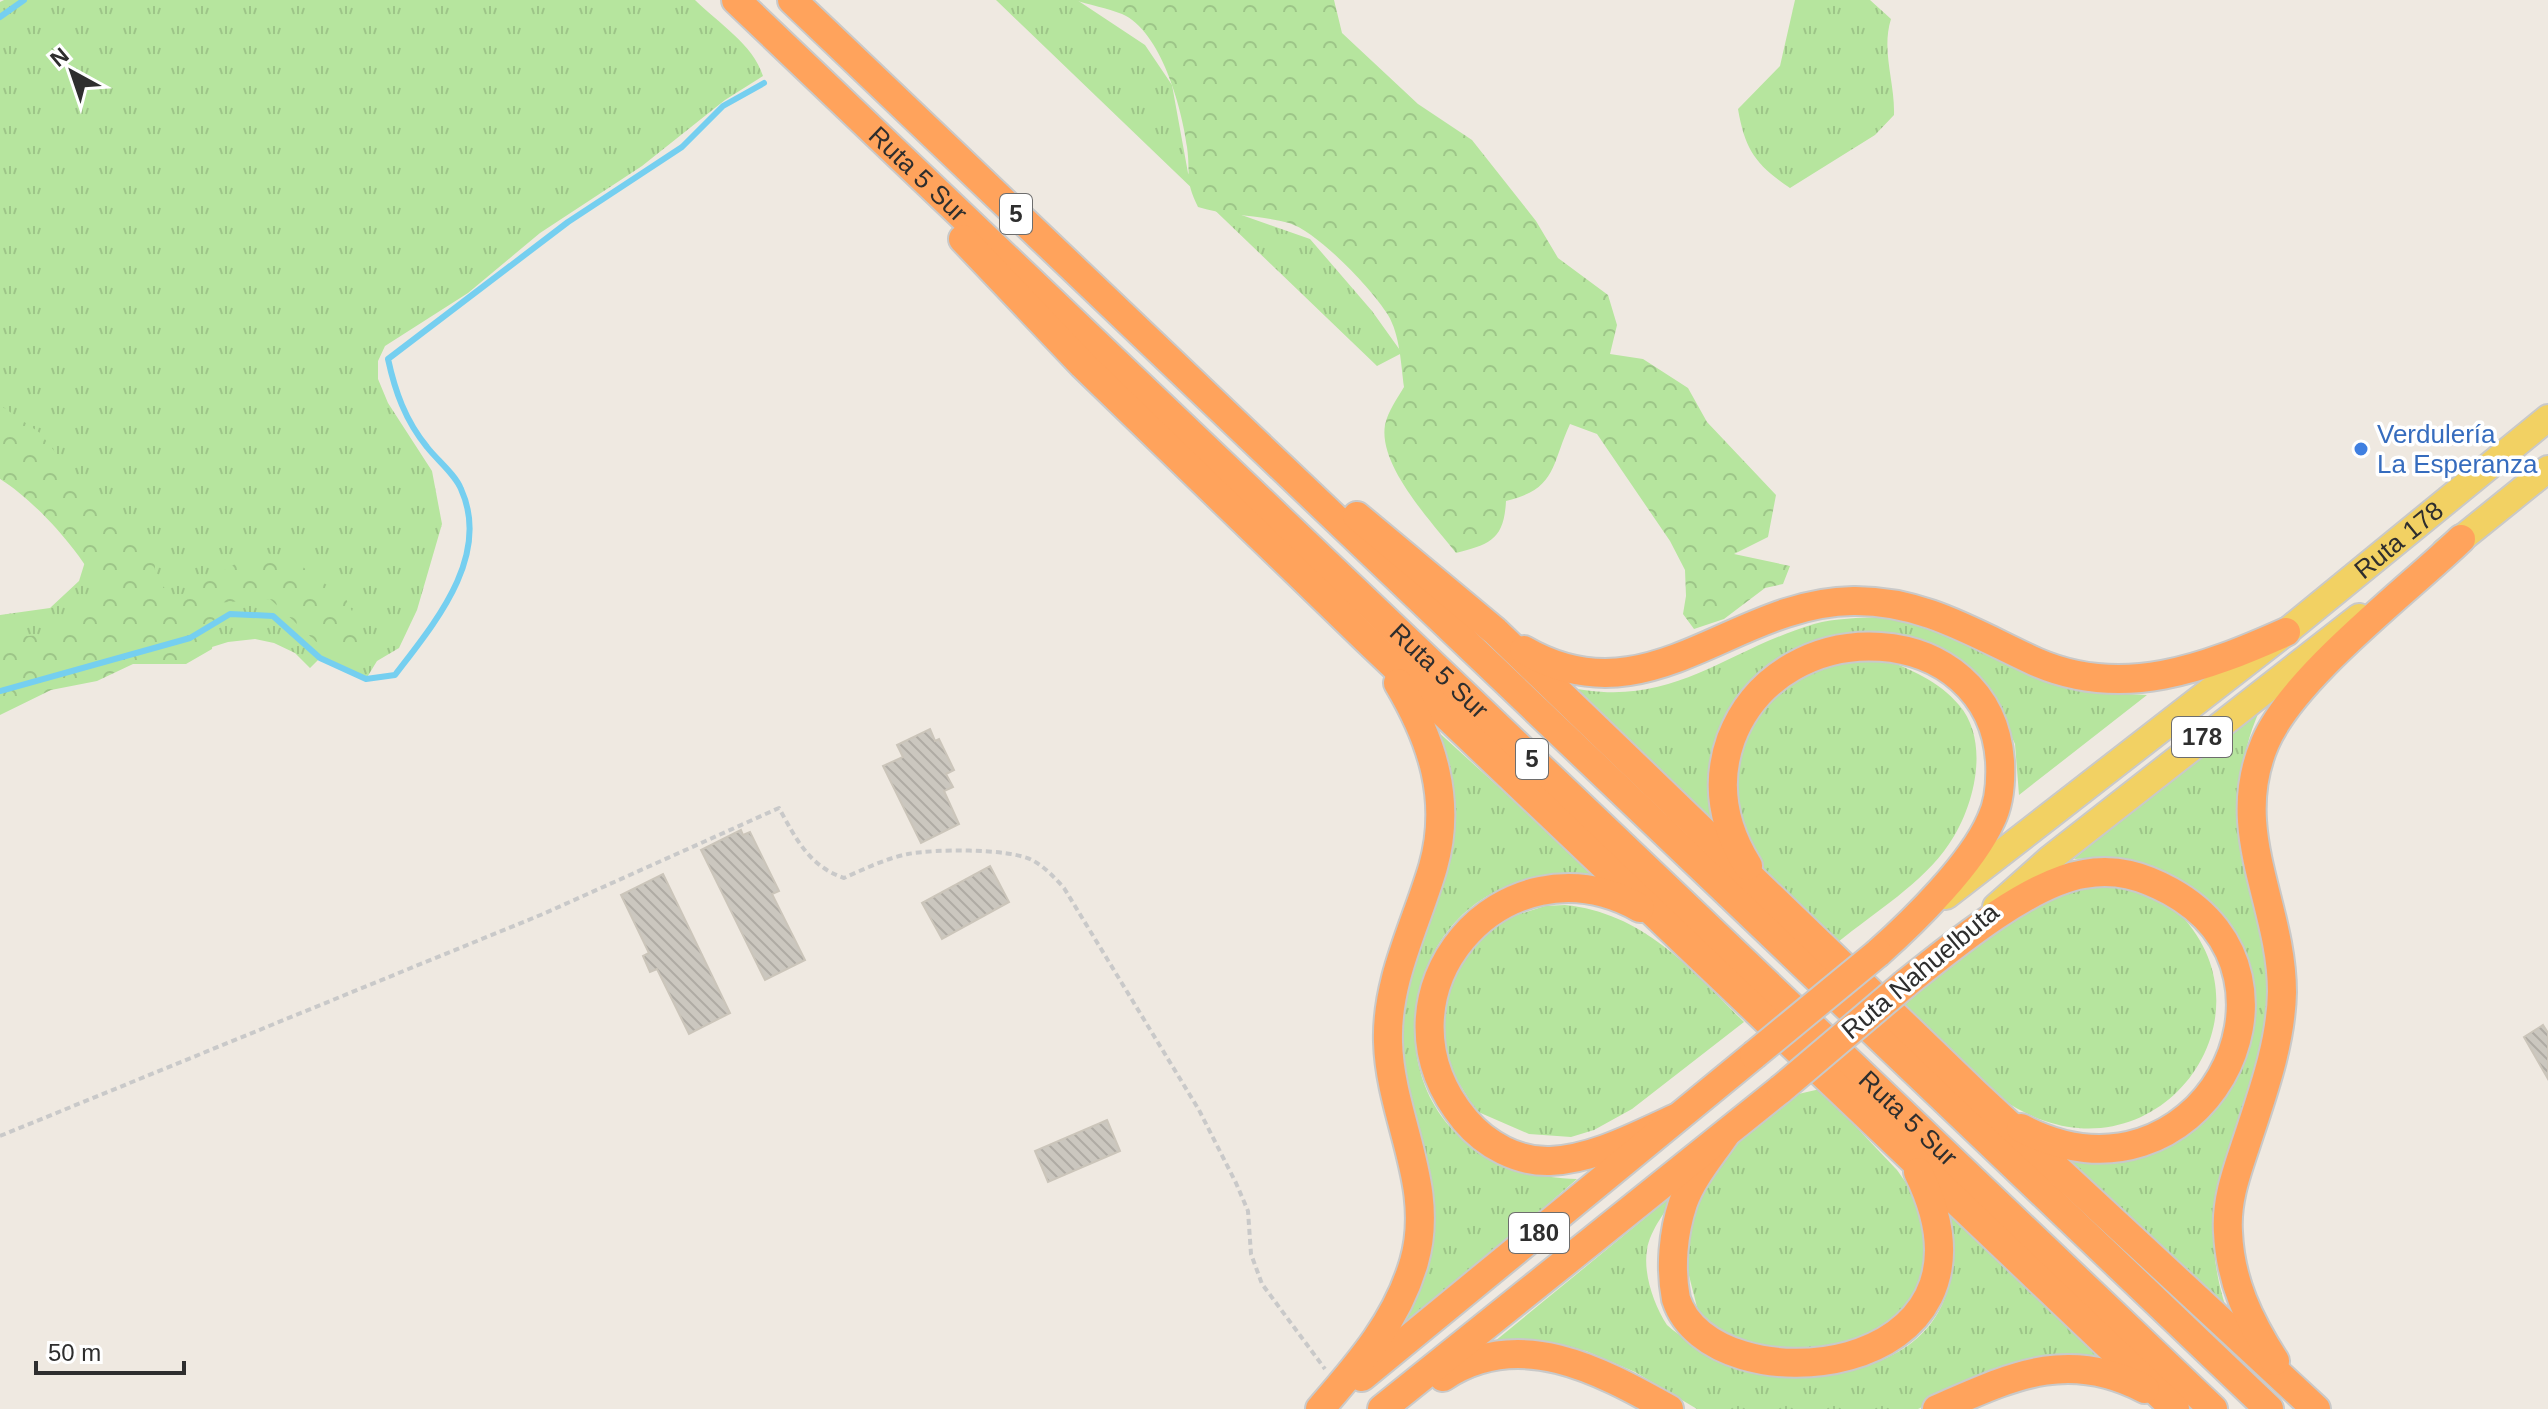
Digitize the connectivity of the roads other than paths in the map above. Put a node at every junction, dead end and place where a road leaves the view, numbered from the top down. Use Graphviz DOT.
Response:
graph roads {
  1 [pos="736,0"];
  2 [pos="792,0"];
  3 [pos="851,109"];
  4 [pos="2548,418"];
  5 [pos="1240,427"];
  6 [pos="2548,469"];
  7 [pos="2461,539"];
  8 [pos="1495,631"];
  9 [pos="2286,632"];
  10 [pos="1367,640"];
  11 [pos="1775,902"];
  12 [pos="1658,916"];
  13 [pos="1912,922"];
  14 [pos="1951,946"];
  15 [pos="1754,1055"];
  16 [pos="1781,1089"];
  17 [pos="1976,1094"];
  18 [pos="1676,1118"];
  19 [pos="1725,1135"];
  20 [pos="1907,1155"];
  21 [pos="1848,1383"];
  22 [pos="1752,1384"];
  23 [pos="1327,1402"];
  24 [pos="1382,1409"];
  25 [pos="1396,1409"];
  26 [pos="1669,1409"];
  27 [pos="1937,1409"];
  28 [pos="2174,1409"];
  29 [pos="2213,1409"];
  30 [pos="2269,1409"];
  31 [pos="2317,1409"];
  1 -- 3 [label="highway, Ruta 5 Sur / 5"];
  2 -- 5 [label="highway, Ruta 5 Sur / 5"];
  3 -- 10 [label="highway"];
  3 -- 29 [label="highway, Ruta 5 Sur / 5"];
  4 -- 9 [label="main road, Ruta 178 / 178"];
  5 -- 8 [label="highway"];
  5 -- 30 [label="highway, Ruta 5 Sur / 5"];
  6 -- 7 [label="main road, Ruta 178 / 178"];
  7 -- 14 [label="main road, Ruta Nahuelbuta / 178"];
  7 -- 31 [label="highway"];
  8 -- 9 [label="highway"];
  8 -- 11 [label="highway"];
  9 -- 13 [label="main road, Ruta Nahuelbuta / 178"];
  10 -- 12 [label="highway"];
  10 -- 23 [label="highway"];
  11 -- 13 [label="highway"];
  11 -- 17 [label="highway"];
  12 -- 18 [label="highway"];
  12 -- 20 [label="highway"];
  13 -- 15 [label="highway, Ruta Nahuelbuta / 178, bridge"];
  14 -- 16 [label="highway, Ruta Nahuelbuta / 178, bridge"];
  14 -- 17 [label="highway"];
  15 -- 18 [label="highway, Ruta Nahuelbuta / 180"];
  16 -- 19 [label="highway, Ruta Nahuelbuta / 180"];
  17 -- 31 [label="highway"];
  18 -- 23 [label="highway, Ruta Nahuelbuta / 180"];
  19 -- 22 [label="highway"];
  19 -- 24 [label="highway, Ruta Nahuelbuta / 180"];
  20 -- 21 [label="highway"];
  20 -- 28 [label="highway"];
  25 -- 26 [label="highway"];
  27 -- 28 [label="highway"];
}
